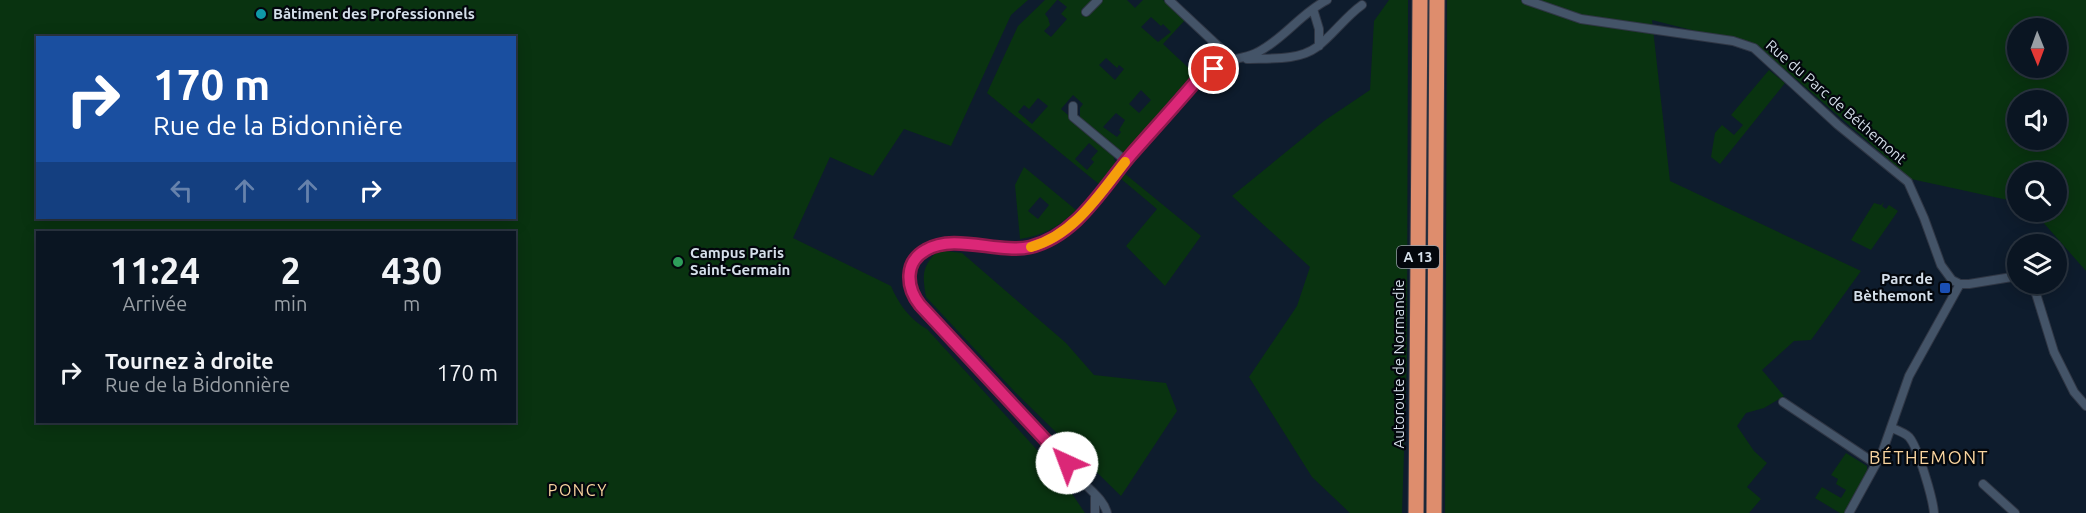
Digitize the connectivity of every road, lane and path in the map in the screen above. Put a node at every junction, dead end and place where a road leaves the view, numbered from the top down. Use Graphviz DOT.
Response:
graph roads {
  1 [pos="1098,0"];
  2 [pos="1169,0"];
  3 [pos="1327,0"];
  4 [pos="1420,0"];
  5 [pos="1437,0"];
  6 [pos="1526,0"];
  7 [pos="1362,5"];
  8 [pos="1312,9"];
  9 [pos="1086,12"];
  10 [pos="1319,46"];
  11 [pos="1237,59"];
  12 [pos="1073,106"];
  13 [pos="1126,161"];
  14 [pos="2007,278"];
  15 [pos="1960,284"];
  16 [pos="2036,294"];
  17 [pos="1783,402"];
  18 [pos="2086,406"];
  19 [pos="1892,428"];
  20 [pos="1876,464"];
  21 [pos="1983,484"];
  22 [pos="1095,496"];
  23 [pos="1095,513"];
  24 [pos="1107,513"];
  25 [pos="1416,513"];
  26 [pos="1434,513"];
  27 [pos="1849,513"];
  28 [pos="1934,513"];
  29 [pos="2015,513"];
  1 -- 9 [label="street"];
  2 -- 11 [label="street"];
  3 -- 8 [label="street"];
  4 -- 25 [label="highway, Autoroute de Normandie / A 13"];
  5 -- 26 [label="highway, A 13"];
  6 -- 15 [label="street, Rue du Parc de Béthemont"];
  7 -- 10 [label="street"];
  8 -- 10 [label="street"];
  8 -- 11 [label="street"];
  10 -- 11 [label="street"];
  11 -- 13 [label="street"];
  12 -- 13 [label="street"];
  13 -- 22 [label="street"];
  14 -- 15 [label="street"];
  15 -- 19 [label="street"];
  16 -- 18 [label="street"];
  17 -- 20 [label="street"];
  19 -- 20 [label="street"];
  19 -- 28 [label="street"];
  20 -- 27 [label="street"];
  21 -- 29 [label="street"];
  22 -- 23 [label="street"];
  22 -- 24 [label="street"];
}
